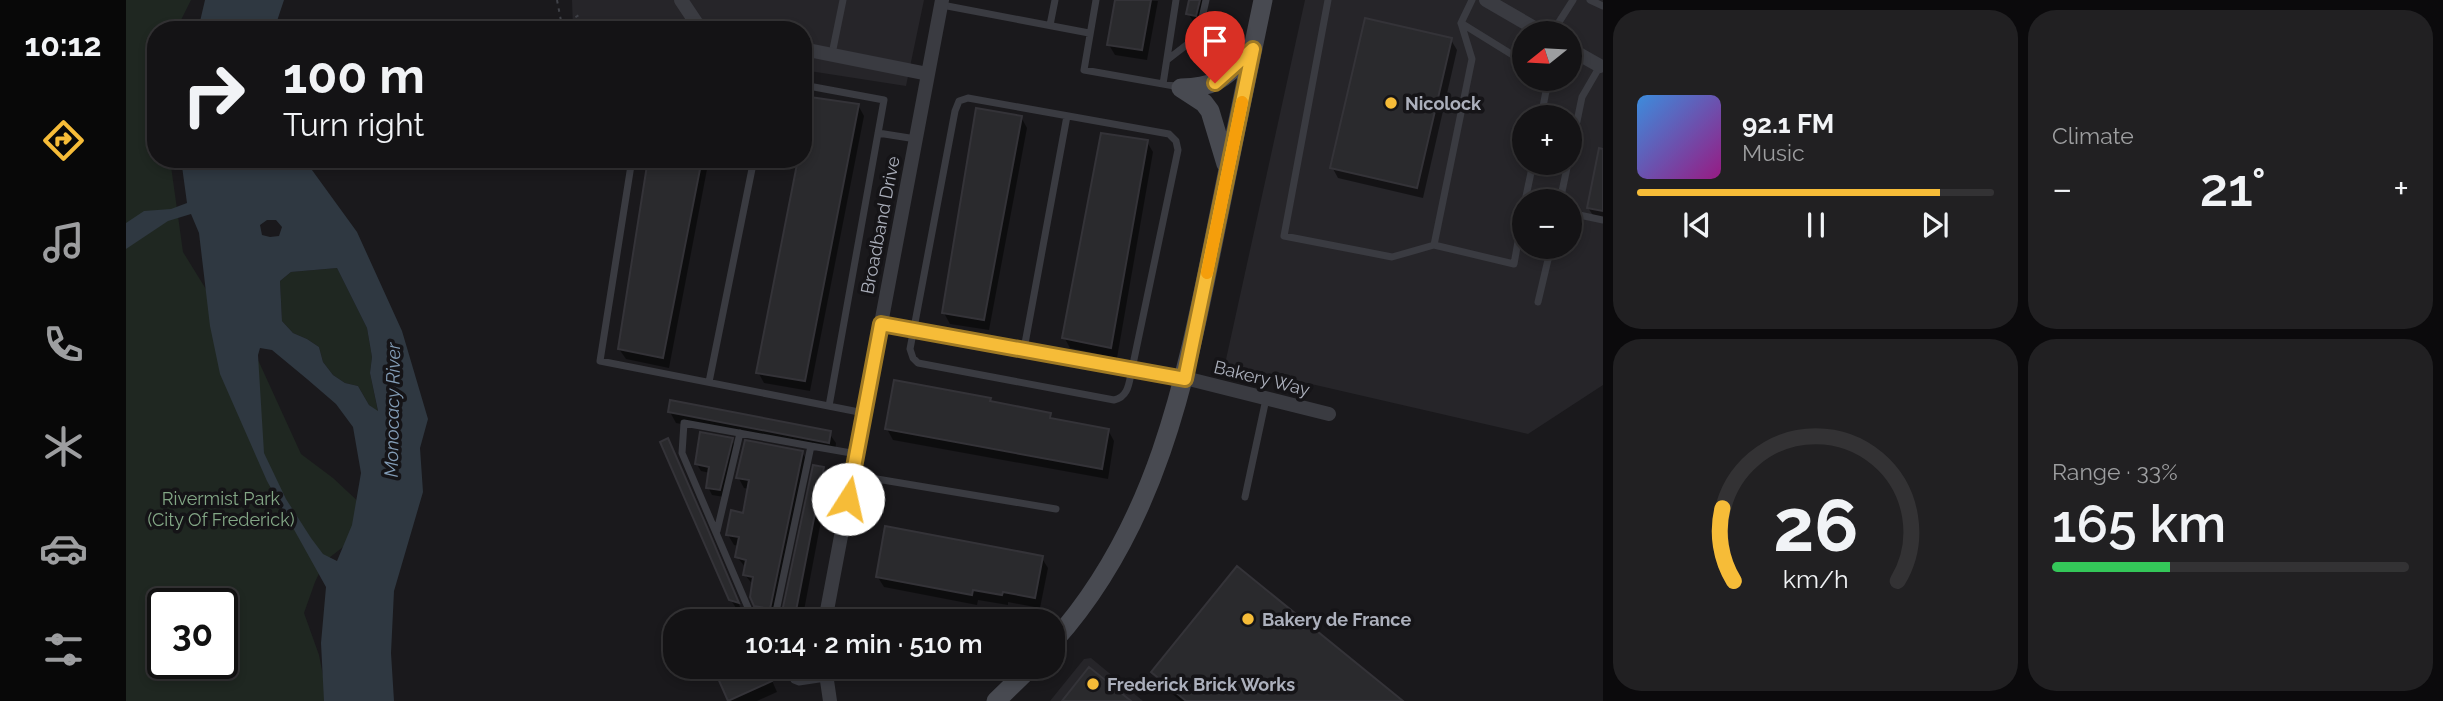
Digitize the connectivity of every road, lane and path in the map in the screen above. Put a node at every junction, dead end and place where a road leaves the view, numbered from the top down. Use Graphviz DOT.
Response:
graph roads {
  1 [pos="557,0"];
  2 [pos="681,0"];
  3 [pos="843,0"];
  4 [pos="1055,0"];
  5 [pos="1096,0"];
  6 [pos="1206,0"];
  7 [pos="1263,0"];
  8 [pos="1328,0"];
  9 [pos="1472,0"];
  10 [pos="1486,0"];
  11 [pos="1573,0"];
  12 [pos="1591,0"];
  13 [pos="941,2"];
  14 [pos="1176,2"];
  15 [pos="1603,6"];
  16 [pos="1186,7"];
  17 [pos="582,13"];
  18 [pos="561,21"];
  19 [pos="570,21"];
  20 [pos="695,21"];
  21 [pos="1522,21"];
  22 [pos="1560,21"];
  23 [pos="1461,23"];
  24 [pos="1050,25"];
  25 [pos="1089,33"];
  26 [pos="1253,49"];
  27 [pos="812,51"];
  28 [pos="832,55"];
  29 [pos="1512,55"];
  30 [pos="1582,56"];
  31 [pos="1167,61"];
  32 [pos="1601,67"];
  33 [pos="928,74"];
  34 [pos="1172,86"];
  35 [pos="812,87"];
  36 [pos="1580,105"];
  37 [pos="1066,116"];
  38 [pos="878,134"];
  39 [pos="916,139"];
  40 [pos="631,168"];
  41 [pos="752,168"];
  42 [pos="1228,170"];
  43 [pos="1582,216"];
  44 [pos="1603,220"];
  45 [pos="1434,245"];
  46 [pos="1515,259"];
  47 [pos="1547,259"];
  48 [pos="1538,302"];
  49 [pos="881,324"];
  50 [pos="914,330"];
  51 [pos="1024,349"];
  52 [pos="1132,369"];
  53 [pos="1185,379"];
  54 [pos="709,383"];
  55 [pos="1266,399"];
  56 [pos="829,406"];
  57 [pos="864,413"];
  58 [pos="1329,414"];
  59 [pos="740,433"];
  60 [pos="811,446"];
  61 [pos="857,454"];
  62 [pos="853,475"];
  63 [pos="1245,497"];
  64 [pos="1056,509"];
  65 [pos="717,533"];
  66 [pos="749,609"];
  67 [pos="775,609"];
  68 [pos="827,609"];
  69 [pos="1065,627"];
  70 [pos="826,679"];
  71 [pos="1019,679"];
  72 [pos="830,701"];
  73 [pos="996,701"];
  1 -- 18 [label="path"];
  2 -- 20 [label="street"];
  3 -- 28 [label="lane"];
  4 -- 24 [label="lane"];
  5 -- 25 [label="lane"];
  6 -- 31 [label="lane"];
  7 -- 26 [label="main road"];
  8 -- 45 [label="lane"];
  9 -- 23 [label="lane"];
  10 -- 21 [label="street"];
  11 -- 22 [label="lane"];
  12 -- 15 [label="lane"];
  13 -- 24 [label="lane"];
  13 -- 33 [label="street, Broadband Drive"];
  14 -- 16 [label="lane"];
  14 -- 31 [label="lane"];
  17 -- 19 [label="path"];
  23 -- 29 [label="lane"];
  23 -- 45 [label="lane"];
  24 -- 25 [label="lane"];
  25 -- 34 [label="lane"];
  26 -- 34 [label="main road"];
  26 -- 42 [label="main road"];
  27 -- 28 [label="street"];
  28 -- 33 [label="street"];
  30 -- 32 [label="street"];
  31 -- 34 [label="lane"];
  32 -- 36 [label="lane"];
  33 -- 39 [label="street, Broadband Drive"];
  34 -- 42 [label="main road"];
  35 -- 38 [label="lane"];
  37 -- 50 [label="lane"];
  37 -- 51 [label="lane"];
  37 -- 52 [label="lane"];
  38 -- 39 [label="lane"];
  38 -- 56 [label="lane"];
  39 -- 49 [label="street, Broadband Drive"];
  40 -- 54 [label="lane"];
  41 -- 54 [label="lane"];
  42 -- 53 [label="main road"];
  43 -- 44 [label="lane"];
  45 -- 46 [label="lane"];
  47 -- 48 [label="lane"];
  49 -- 50 [label="lane"];
  49 -- 57 [label="street, Broadband Drive"];
  50 -- 51 [label="lane"];
  50 -- 52 [label="lane"];
  51 -- 52 [label="lane"];
  52 -- 53 [label="lane"];
  53 -- 55 [label="street, Bakery Way"];
  53 -- 69 [label="main road"];
  54 -- 56 [label="lane"];
  55 -- 58 [label="street, Bakery Way"];
  55 -- 63 [label="lane"];
  56 -- 57 [label="lane"];
  57 -- 61 [label="street, Broadband Drive"];
  59 -- 60 [label="lane"];
  59 -- 65 [label="lane"];
  59 -- 65 [label="lane"];
  60 -- 61 [label="lane"];
  60 -- 67 [label="lane"];
  61 -- 62 [label="street, Broadband Drive"];
  62 -- 64 [label="lane"];
  62 -- 68 [label="street, Broadband Drive"];
  65 -- 66 [label="lane"];
  70 -- 72 [label="street"];
  71 -- 73 [label="main road"];
}
